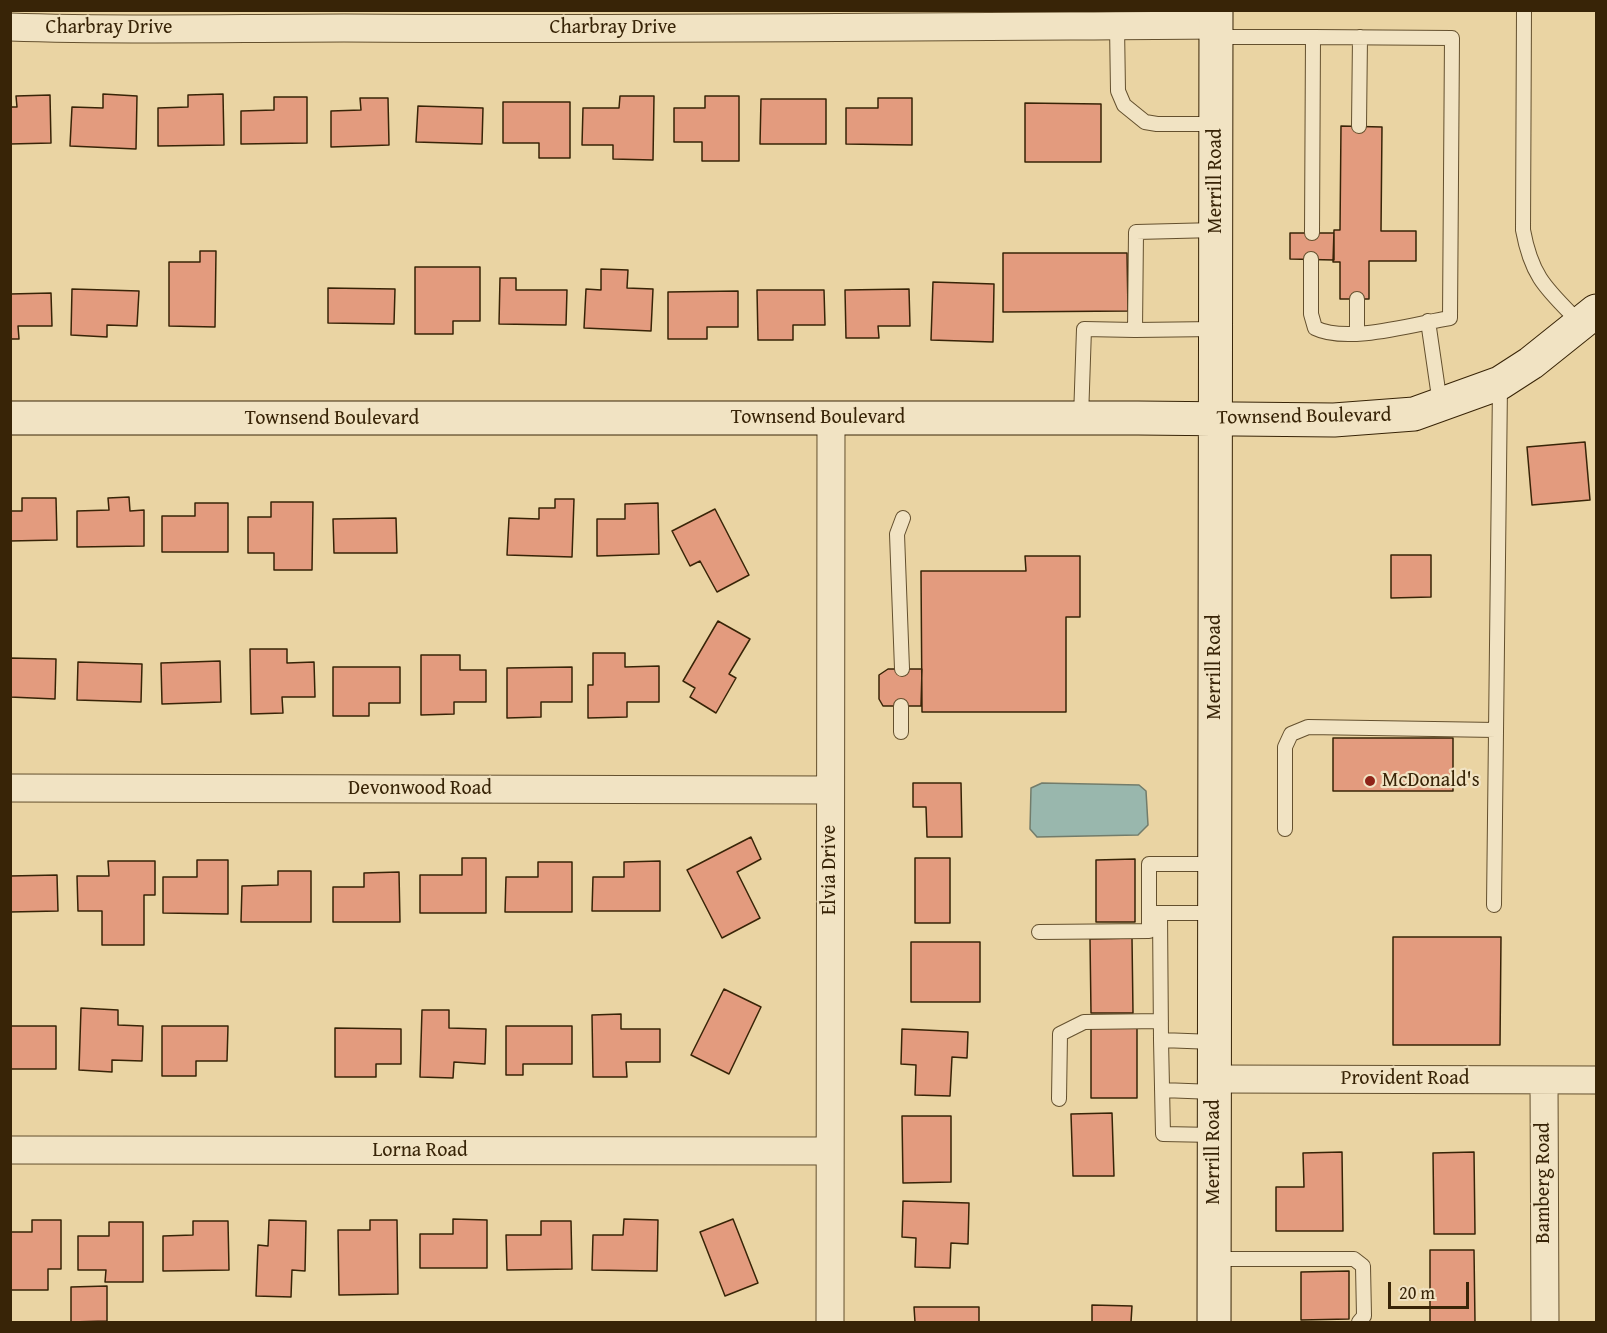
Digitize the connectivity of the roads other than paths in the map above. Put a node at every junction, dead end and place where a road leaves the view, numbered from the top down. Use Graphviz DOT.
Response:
graph roads {
  1 [pos="1524,10"];
  2 [pos="197,19"];
  3 [pos="1216,24"];
  4 [pos="1117,26"];
  5 [pos="10,27"];
  6 [pos="1313,37"];
  7 [pos="1360,37"];
  8 [pos="1216,124"];
  9 [pos="1359,126"];
  10 [pos="1216,230"];
  11 [pos="1312,233"];
  12 [pos="1311,259"];
  13 [pos="1357,299"];
  14 [pos="1588,318"];
  15 [pos="1428,321"];
  16 [pos="1216,329"];
  17 [pos="1135,330"];
  18 [pos="1357,334"];
  19 [pos="1500,383"];
  20 [pos="1440,405"];
  21 [pos="10,418"];
  22 [pos="831,418"];
  23 [pos="1081,418"];
  24 [pos="1216,420"];
  25 [pos="903,518"];
  26 [pos="902,669"];
  27 [pos="901,706"];
  28 [pos="1496,730"];
  29 [pos="901,732"];
  30 [pos="10,788"];
  31 [pos="830,790"];
  32 [pos="1285,829"];
  33 [pos="1214,864"];
  34 [pos="1494,905"];
  35 [pos="1155,913"];
  36 [pos="1215,913"];
  37 [pos="1039,932"];
  38 [pos="1161,1021"];
  39 [pos="1161,1040"];
  40 [pos="1214,1042"];
  41 [pos="1544,1080"];
  42 [pos="1596,1080"];
  43 [pos="1214,1085"];
  44 [pos="1162,1090"];
  45 [pos="1059,1099"];
  46 [pos="1214,1135"];
  47 [pos="10,1150"];
  48 [pos="830,1151"];
  49 [pos="1214,1259"];
  50 [pos="830,1323"];
  51 [pos="1214,1323"];
  52 [pos="1359,1323"];
  53 [pos="1545,1323"];
  1 -- 14 [label="lane"];
  2 -- 4 [label="street, Charbray Drive"];
  2 -- 5 [label="street, Charbray Drive"];
  3 -- 4 [label="street, Charbray Drive"];
  3 -- 6 [label="lane"];
  3 -- 8 [label="street, Merrill Road"];
  4 -- 8 [label="lane"];
  6 -- 7 [label="lane"];
  6 -- 11 [label="lane"];
  7 -- 9 [label="lane"];
  7 -- 15 [label="lane"];
  8 -- 10 [label="street, Merrill Road"];
  10 -- 16 [label="street, Merrill Road"];
  10 -- 17 [label="lane"];
  12 -- 18 [label="lane"];
  13 -- 18 [label="lane"];
  14 -- 19 [label="street, Townsend Boulevard"];
  15 -- 18 [label="lane"];
  15 -- 20 [label="lane"];
  16 -- 17 [label="lane"];
  16 -- 24 [label="street, Merrill Road"];
  17 -- 23 [label="lane"];
  19 -- 20 [label="street, Townsend Boulevard"];
  19 -- 28 [label="lane"];
  20 -- 24 [label="street, Townsend Boulevard"];
  21 -- 22 [label="street, Townsend Boulevard"];
  22 -- 23 [label="street, Townsend Boulevard"];
  22 -- 31 [label="street, Elvia Drive"];
  23 -- 24 [label="street, Townsend Boulevard"];
  24 -- 33 [label="street, Merrill Road"];
  25 -- 26 [label="lane"];
  27 -- 29 [label="lane"];
  28 -- 32 [label="lane"];
  28 -- 34 [label="lane"];
  30 -- 31 [label="street, Devonwood Road"];
  31 -- 48 [label="street, Elvia Drive"];
  33 -- 35 [label="lane"];
  33 -- 36 [label="street, Merrill Road"];
  35 -- 36 [label="lane"];
  35 -- 37 [label="lane"];
  35 -- 38 [label="lane"];
  36 -- 40 [label="street, Merrill Road"];
  38 -- 39 [label="lane"];
  38 -- 45 [label="lane"];
  39 -- 40 [label="lane"];
  39 -- 44 [label="lane"];
  40 -- 43 [label="street, Merrill Road"];
  41 -- 42 [label="street, Provident Road"];
  41 -- 43 [label="street, Provident Road"];
  41 -- 53 [label="street, Bamberg Road"];
  43 -- 44 [label="lane"];
  43 -- 46 [label="street, Merrill Road"];
  44 -- 46 [label="lane"];
  46 -- 49 [label="street, Merrill Road"];
  47 -- 48 [label="street, Lorna Road"];
  48 -- 50 [label="street, Elvia Drive"];
  49 -- 51 [label="street, Merrill Road"];
  49 -- 52 [label="lane"];
}
